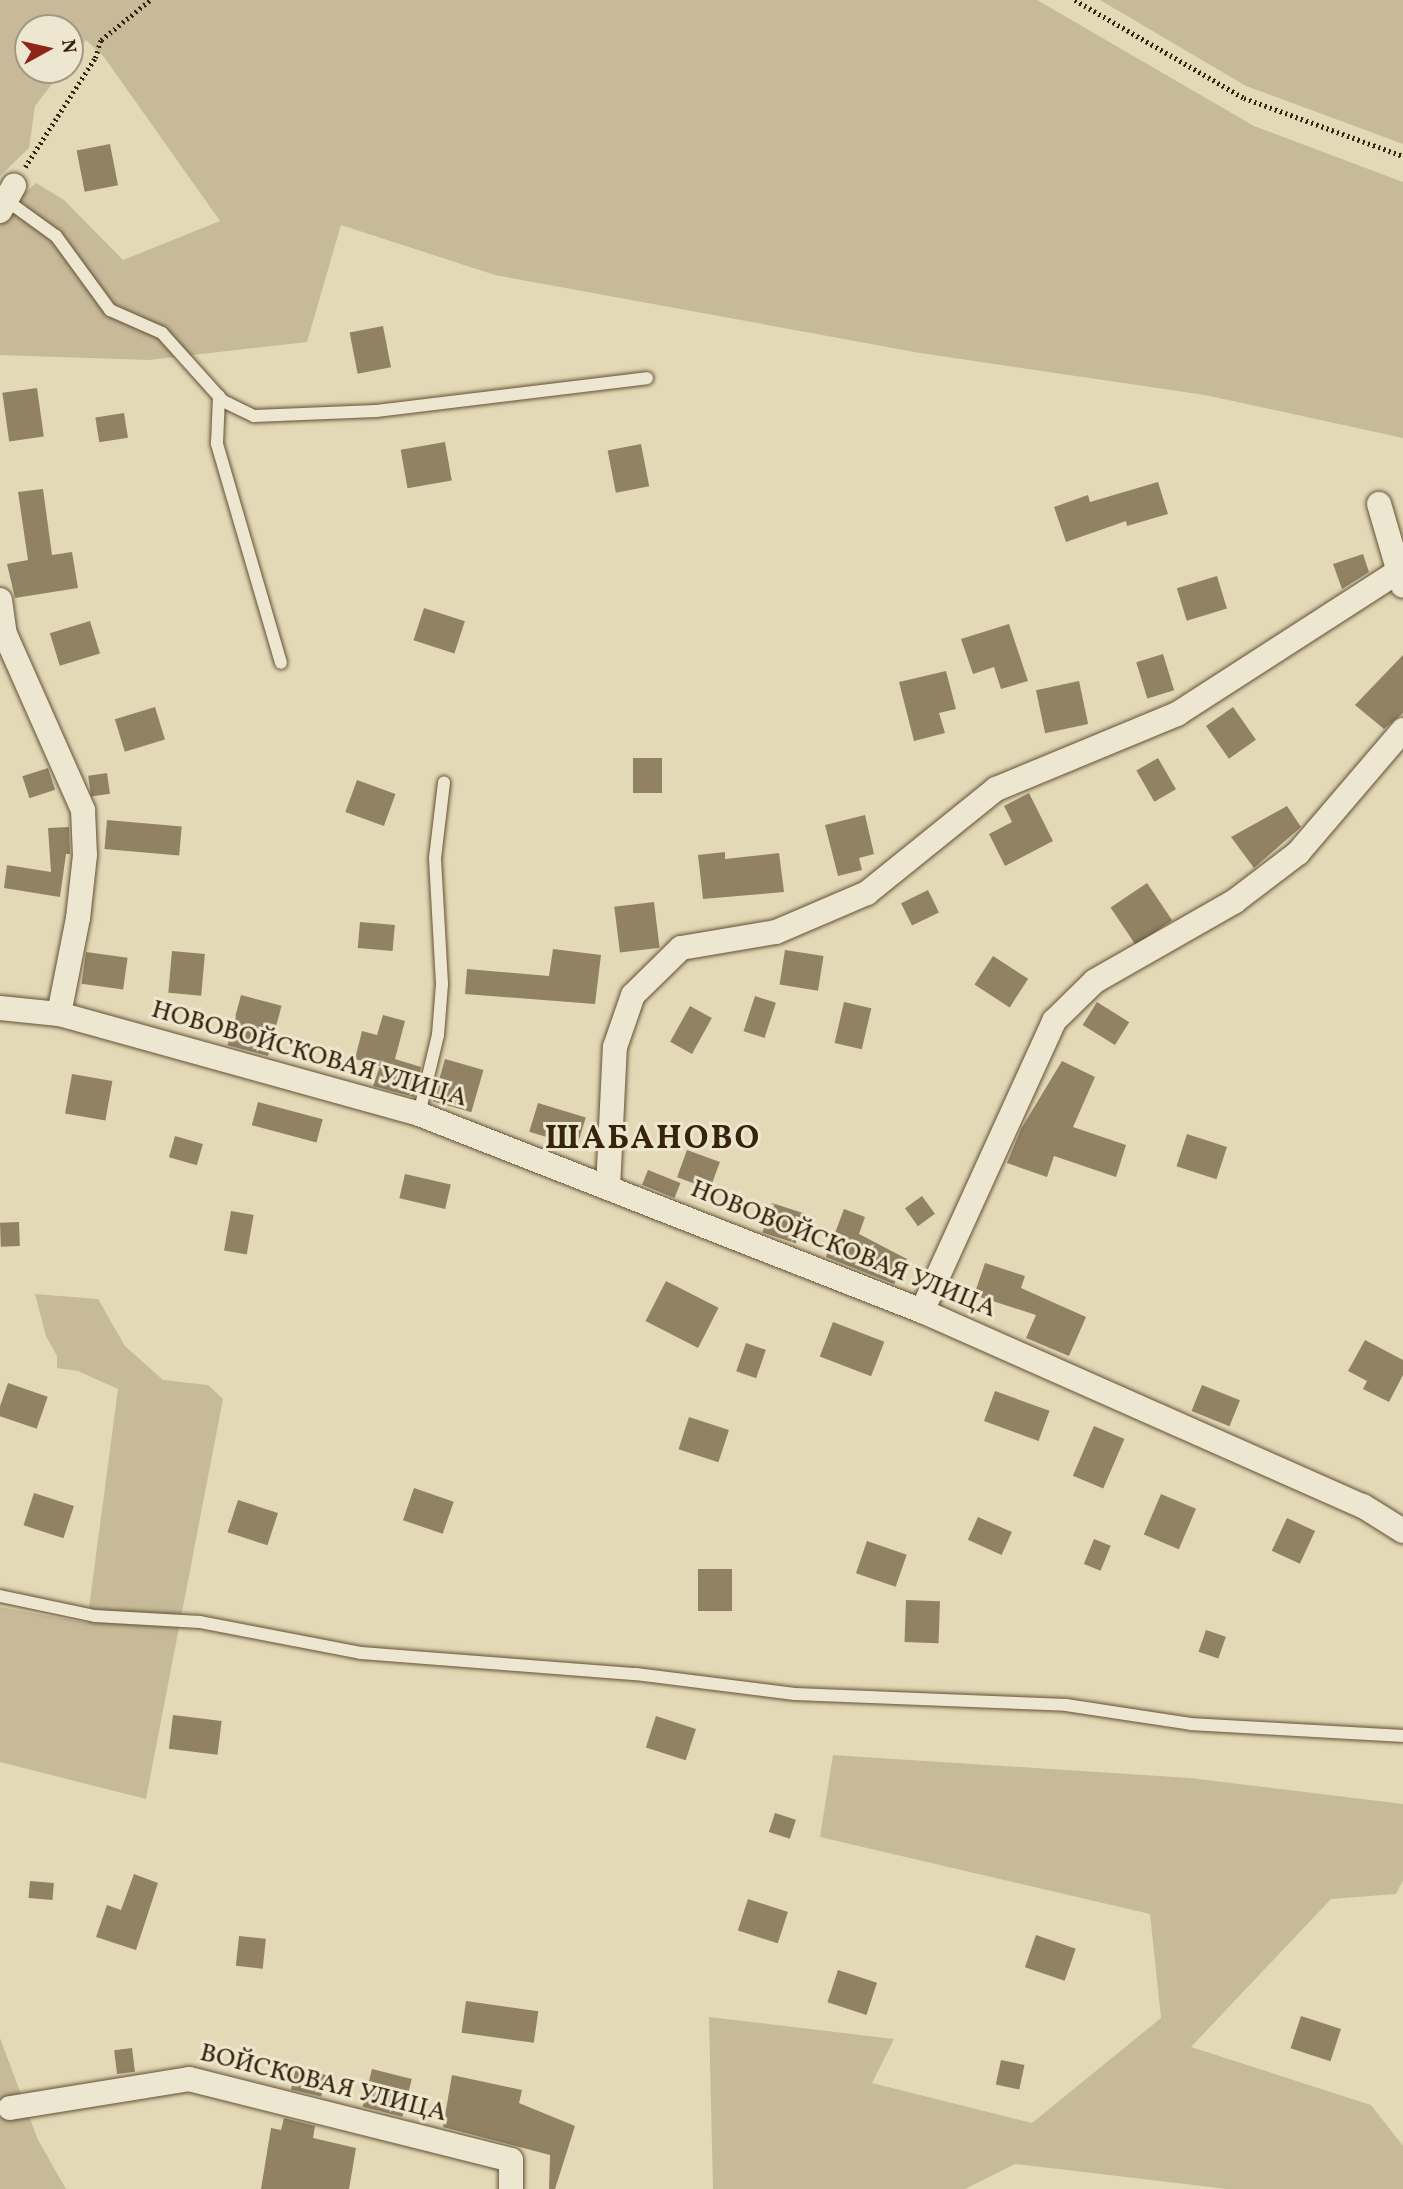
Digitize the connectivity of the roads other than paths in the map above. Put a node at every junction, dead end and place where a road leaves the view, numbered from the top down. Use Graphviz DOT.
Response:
graph roads {
  1 [pos="7,199"];
  2 [pos="647,378"];
  3 [pos="219,396"];
  4 [pos="1379,504"];
  5 [pos="1400,579"];
  6 [pos="0,600"];
  7 [pos="281,663"];
  8 [pos="1403,730"];
  9 [pos="444,783"];
  10 [pos="0,1008"];
  11 [pos="59,1014"];
  12 [pos="419,1114"];
  13 [pos="608,1188"];
  14 [pos="922,1311"];
  15 [pos="1403,1531"];
  16 [pos="0,1596"];
  17 [pos="1403,1736"];
  18 [pos="5,2108"];
  19 [pos="511,2189"];
  1 -- 3 [label="lane"];
  2 -- 3 [label="lane"];
  3 -- 7 [label="lane"];
  4 -- 5 [label="street"];
  5 -- 13 [label="street"];
  6 -- 11 [label="street"];
  8 -- 14 [label="street"];
  9 -- 12 [label="lane"];
  10 -- 11 [label="street, НОВОВОЙСКОВАЯ УЛИЦА"];
  11 -- 12 [label="street, НОВОВОЙСКОВАЯ УЛИЦА"];
  12 -- 13 [label="street, НОВОВОЙСКОВАЯ УЛИЦА"];
  13 -- 14 [label="street, НОВОВОЙСКОВАЯ УЛИЦА"];
  14 -- 15 [label="street, НОВОВОЙСКОВАЯ УЛИЦА"];
  16 -- 17 [label="lane"];
  18 -- 19 [label="street, ВОЙСКОВАЯ УЛИЦА"];
}
